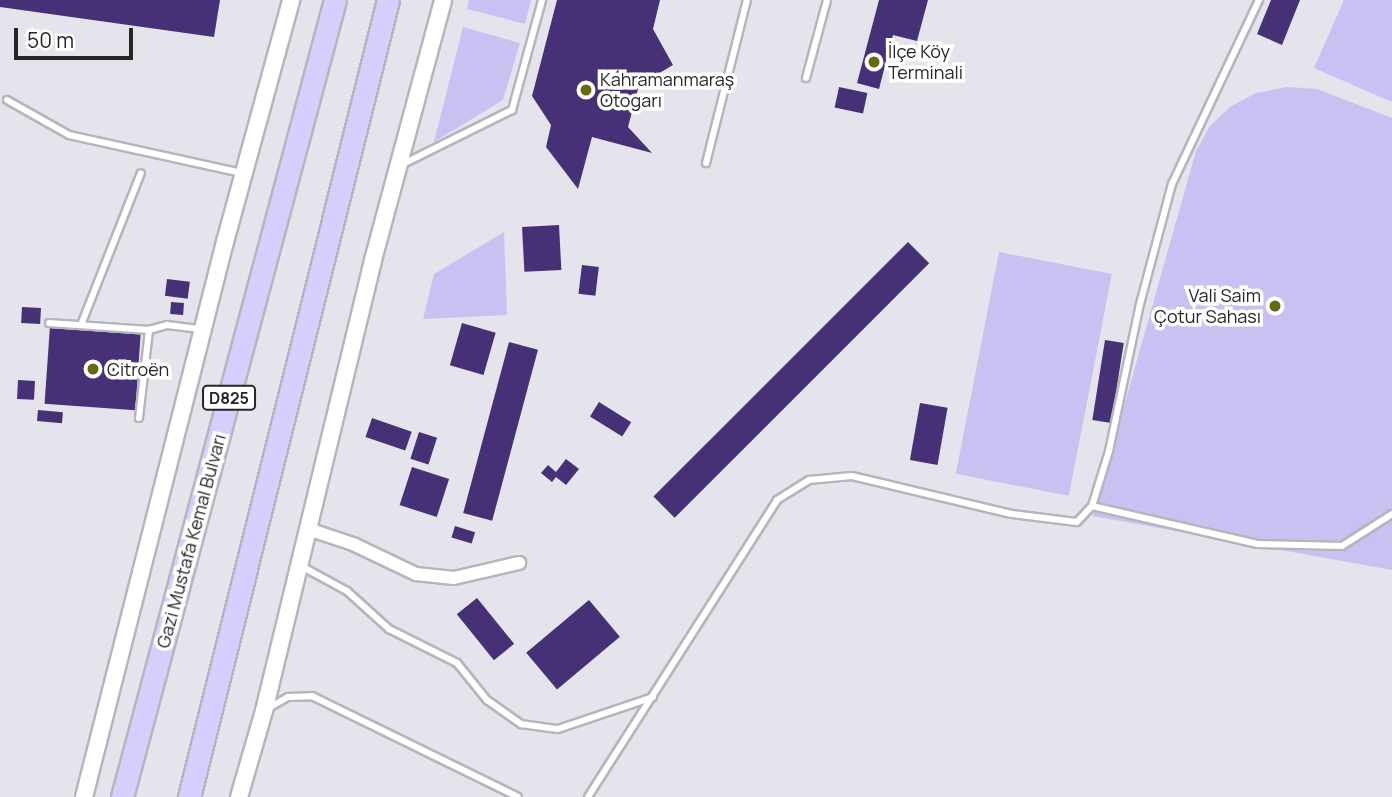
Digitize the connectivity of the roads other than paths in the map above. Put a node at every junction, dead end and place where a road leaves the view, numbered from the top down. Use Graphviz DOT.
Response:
graph roads {
  1 [pos="291,0"];
  2 [pos="335,0"];
  3 [pos="388,0"];
  4 [pos="443,0"];
  5 [pos="542,0"];
  6 [pos="747,0"];
  7 [pos="827,0"];
  8 [pos="1259,0"];
  9 [pos="806,78"];
  10 [pos="7,100"];
  11 [pos="706,163"];
  12 [pos="399,166"];
  13 [pos="141,173"];
  14 [pos="244,173"];
  15 [pos="48,323"];
  16 [pos="81,325"];
  17 [pos="149,330"];
  18 [pos="203,330"];
  19 [pos="139,418"];
  20 [pos="1092,506"];
  21 [pos="1392,514"];
  22 [pos="308,528"];
  23 [pos="519,564"];
  24 [pos="299,565"];
  25 [pos="653,697"];
  26 [pos="264,711"];
  27 [pos="84,797"];
  28 [pos="122,797"];
  29 [pos="188,797"];
  30 [pos="239,797"];
  31 [pos="518,797"];
  32 [pos="588,797"];
  1 -- 14 [label="street"];
  2 -- 28 [label="highway, Gazi Mustafa Kemal Bulvarı / D825"];
  3 -- 29 [label="highway"];
  4 -- 12 [label="street"];
  5 -- 12 [label="lane"];
  6 -- 11 [label="lane"];
  7 -- 9 [label="lane"];
  8 -- 20 [label="lane"];
  10 -- 14 [label="lane"];
  12 -- 22 [label="street"];
  13 -- 16 [label="lane"];
  14 -- 18 [label="street"];
  15 -- 16 [label="lane"];
  16 -- 17 [label="lane"];
  17 -- 18 [label="lane"];
  17 -- 19 [label="lane"];
  18 -- 27 [label="street"];
  20 -- 21 [label="lane"];
  20 -- 25 [label="lane"];
  22 -- 23 [label="street"];
  22 -- 24 [label="street"];
  24 -- 25 [label="lane"];
  24 -- 26 [label="street"];
  25 -- 32 [label="lane"];
  26 -- 30 [label="street"];
  26 -- 31 [label="lane"];
}
